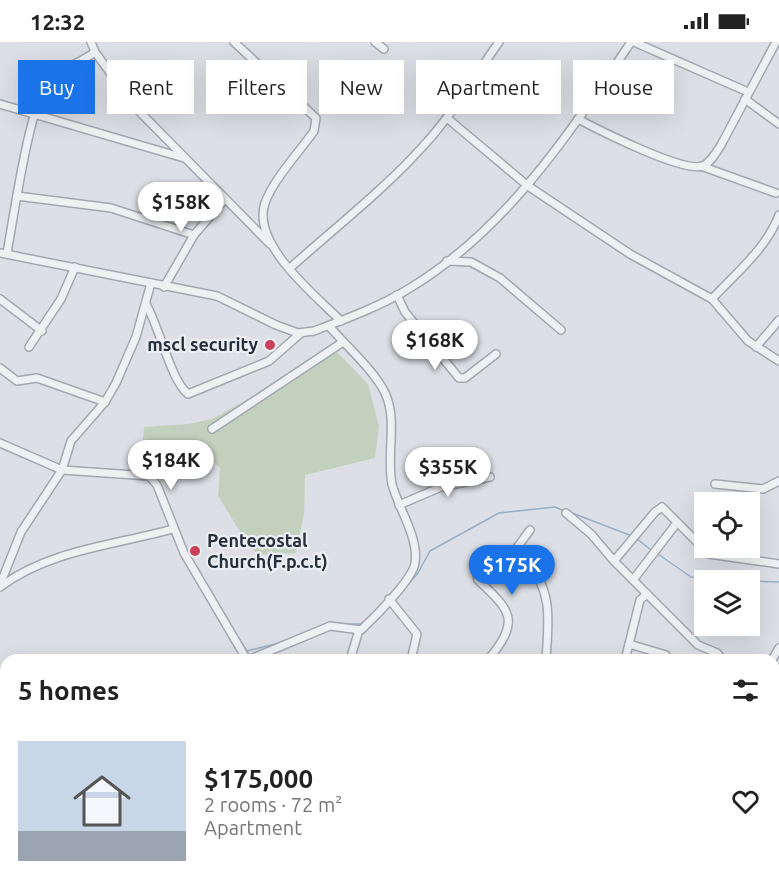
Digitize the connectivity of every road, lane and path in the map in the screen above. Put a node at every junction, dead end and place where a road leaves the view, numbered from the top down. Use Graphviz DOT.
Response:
graph roads {
  1 [pos="91,42"];
  2 [pos="234,42"];
  3 [pos="375,42"];
  4 [pos="499,42"];
  5 [pos="632,42"];
  6 [pos="777,42"];
  7 [pos="384,49"];
  8 [pos="95,52"];
  9 [pos="82,60"];
  10 [pos="748,92"];
  11 [pos="745,99"];
  12 [pos="0,104"];
  13 [pos="18,109"];
  14 [pos="35,114"];
  15 [pos="447,118"];
  16 [pos="578,119"];
  17 [pos="779,123"];
  18 [pos="186,159"];
  19 [pos="701,166"];
  20 [pos="528,186"];
  21 [pos="776,193"];
  22 [pos="17,196"];
  23 [pos="225,199"];
  24 [pos="779,215"];
  25 [pos="194,235"];
  26 [pos="270,244"];
  27 [pos="3,253"];
  28 [pos="447,261"];
  29 [pos="75,267"];
  30 [pos="290,268"];
  31 [pos="151,283"];
  32 [pos="164,287"];
  33 [pos="397,295"];
  34 [pos="0,299"];
  35 [pos="712,299"];
  36 [pos="146,304"];
  37 [pos="779,320"];
  38 [pos="341,321"];
  39 [pos="329,326"];
  40 [pos="561,330"];
  41 [pos="42,331"];
  42 [pos="301,333"];
  43 [pos="343,342"];
  44 [pos="29,347"];
  45 [pos="756,347"];
  46 [pos="496,354"];
  47 [pos="779,361"];
  48 [pos="0,369"];
  49 [pos="105,402"];
  50 [pos="212,429"];
  51 [pos="0,443"];
  52 [pos="62,470"];
  53 [pos="490,477"];
  54 [pos="779,481"];
  55 [pos="716,484"];
  56 [pos="399,505"];
  57 [pos="566,513"];
  58 [pos="676,524"];
  59 [pos="173,529"];
  60 [pos="530,530"];
  61 [pos="614,561"];
  62 [pos="507,563"];
  63 [pos="779,564"];
  64 [pos="2,572"];
  65 [pos="633,580"];
  66 [pos="0,586"];
  67 [pos="647,594"];
  68 [pos="389,599"];
  69 [pos="359,630"];
  70 [pos="629,644"];
  71 [pos="244,654"];
  72 [pos="262,654"];
  73 [pos="352,654"];
  74 [pos="414,654"];
  75 [pos="492,654"];
  76 [pos="546,654"];
  77 [pos="626,654"];
  78 [pos="662,654"];
  79 [pos="718,654"];
  1 -- 8 [label="street"];
  2 -- 26 [label="street"];
  3 -- 7 [label="street"];
  4 -- 15 [label="street"];
  5 -- 10 [label="street"];
  5 -- 16 [label="street"];
  6 -- 10 [label="street"];
  8 -- 9 [label="street"];
  8 -- 18 [label="street"];
  10 -- 11 [label="street"];
  11 -- 17 [label="street"];
  11 -- 19 [label="street"];
  12 -- 13 [label="street"];
  14 -- 18 [label="street"];
  14 -- 22 [label="street"];
  15 -- 20 [label="street"];
  15 -- 30 [label="street"];
  16 -- 19 [label="street"];
  16 -- 20 [label="street"];
  18 -- 23 [label="street"];
  19 -- 21 [label="street"];
  20 -- 28 [label="street"];
  20 -- 35 [label="street"];
  22 -- 25 [label="street"];
  22 -- 27 [label="street"];
  23 -- 25 [label="street"];
  23 -- 26 [label="street"];
  24 -- 35 [label="street"];
  25 -- 32 [label="street"];
  26 -- 30 [label="street"];
  27 -- 29 [label="street"];
  28 -- 33 [label="street"];
  28 -- 40 [label="street"];
  29 -- 31 [label="street"];
  29 -- 41 [label="street"];
  30 -- 38 [label="street"];
  31 -- 32 [label="street"];
  31 -- 36 [label="street"];
  32 -- 42 [label="street"];
  33 -- 38 [label="street"];
  33 -- 46 [label="street"];
  34 -- 41 [label="street"];
  35 -- 45 [label="street"];
  36 -- 42 [label="street"];
  36 -- 49 [label="street"];
  37 -- 45 [label="street"];
  38 -- 39 [label="street"];
  39 -- 42 [label="street"];
  39 -- 43 [label="street"];
  41 -- 44 [label="street"];
  43 -- 50 [label="street"];
  43 -- 56 [label="street"];
  45 -- 47 [label="street"];
  48 -- 49 [label="street"];
  49 -- 52 [label="street"];
  51 -- 52 [label="street"];
  52 -- 59 [label="street"];
  52 -- 64 [label="street"];
  53 -- 56 [label="street"];
  54 -- 55 [label="street"];
  56 -- 68 [label="street"];
  57 -- 61 [label="street"];
  58 -- 61 [label="street"];
  58 -- 63 [label="street"];
  58 -- 65 [label="street"];
  59 -- 66 [label="street"];
  59 -- 71 [label="street"];
  60 -- 62 [label="street"];
  61 -- 65 [label="street"];
  62 -- 75 [label="street"];
  62 -- 76 [label="street"];
  64 -- 66 [label="street"];
  65 -- 67 [label="street"];
  67 -- 70 [label="street"];
  67 -- 79 [label="street"];
  68 -- 69 [label="street"];
  68 -- 74 [label="street"];
  69 -- 72 [label="street"];
  69 -- 73 [label="street"];
  70 -- 77 [label="street"];
  70 -- 78 [label="street"];
}
